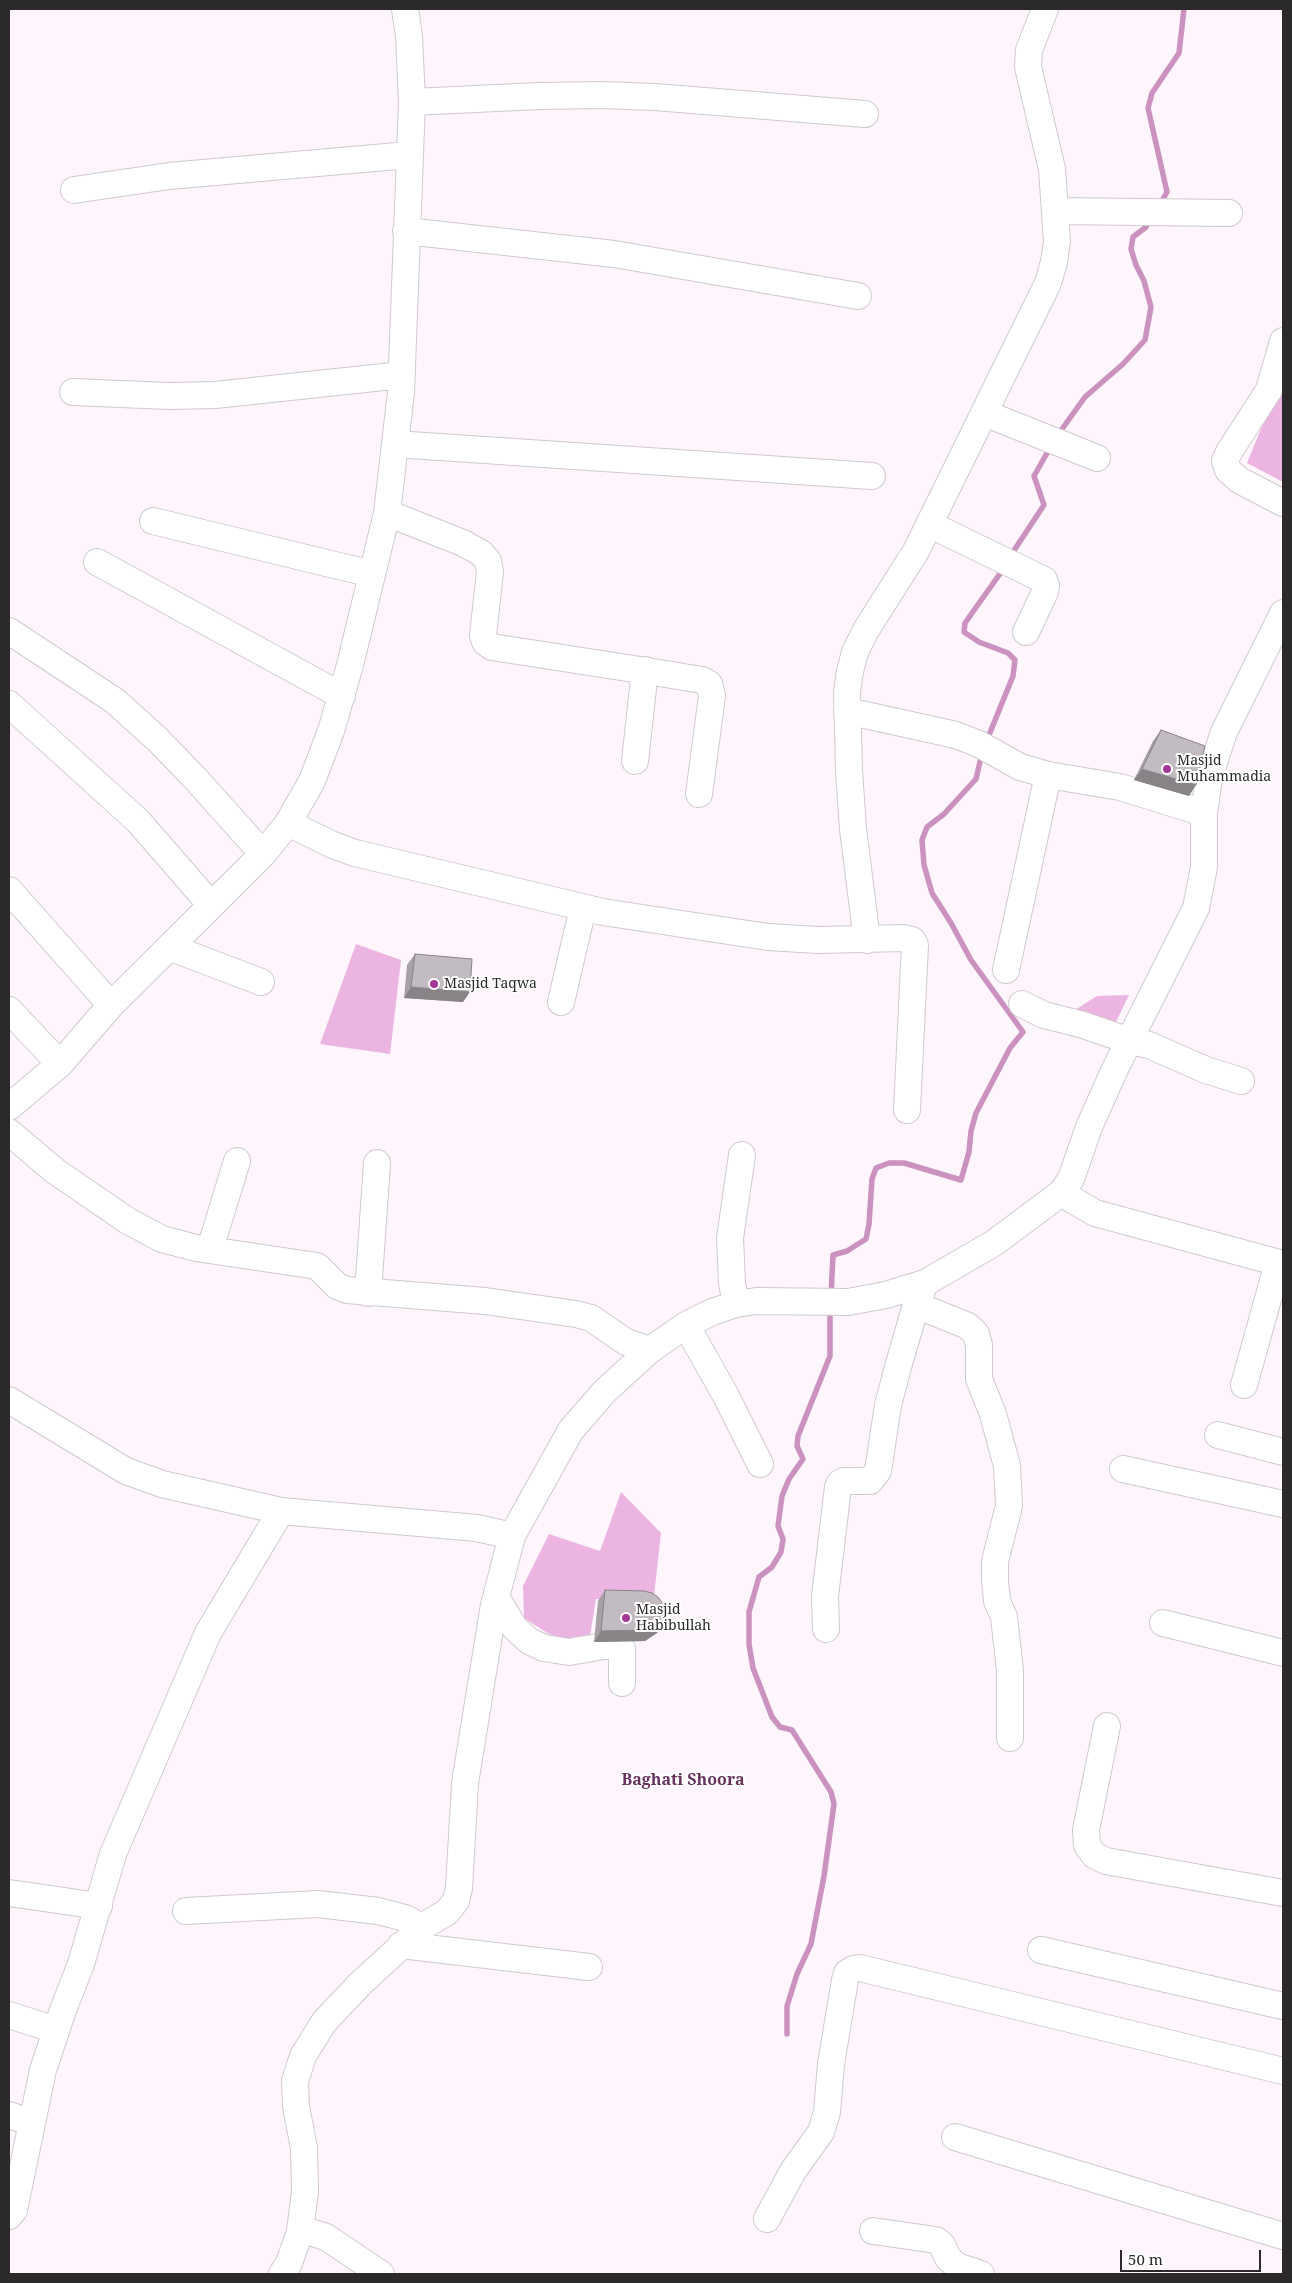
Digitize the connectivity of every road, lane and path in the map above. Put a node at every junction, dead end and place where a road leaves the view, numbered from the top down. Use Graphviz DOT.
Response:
graph roads {
  1 [pos="405,9"];
  2 [pos="1045,9"];
  3 [pos="412,102"];
  4 [pos="865,114"];
  5 [pos="409,155"];
  6 [pos="74,190"];
  7 [pos="1055,211"];
  8 [pos="1229,212"];
  9 [pos="406,231"];
  10 [pos="858,296"];
  11 [pos="1283,341"];
  12 [pos="402,376"];
  13 [pos="73,392"];
  14 [pos="984,413"];
  15 [pos="395,444"];
  16 [pos="1097,458"];
  17 [pos="872,476"];
  18 [pos="1283,503"];
  19 [pos="387,514"];
  20 [pos="153,521"];
  21 [pos="929,524"];
  22 [pos="97,562"];
  23 [pos="372,574"];
  24 [pos="1283,613"];
  25 [pos="9,631"];
  26 [pos="1026,632"];
  27 [pos="645,670"];
  28 [pos="342,696"];
  29 [pos="9,704"];
  30 [pos="847,711"];
  31 [pos="635,761"];
  32 [pos="1048,775"];
  33 [pos="699,794"];
  34 [pos="1204,813"];
  35 [pos="288,823"];
  36 [pos="263,854"];
  37 [pos="9,890"];
  38 [pos="211,905"];
  39 [pos="583,908"];
  40 [pos="867,940"];
  41 [pos="169,947"];
  42 [pos="1006,970"];
  43 [pos="260,982"];
  44 [pos="561,1002"];
  45 [pos="1022,1004"];
  46 [pos="111,1005"];
  47 [pos="9,1010"];
  48 [pos="1130,1041"];
  49 [pos="60,1064"];
  50 [pos="1241,1081"];
  51 [pos="9,1107"];
  52 [pos="907,1110"];
  53 [pos="9,1132"];
  54 [pos="742,1155"];
  55 [pos="237,1161"];
  56 [pos="376,1163"];
  57 [pos="1061,1193"];
  58 [pos="210,1249"];
  59 [pos="1281,1263"];
  60 [pos="368,1293"];
  61 [pos="920,1294"];
  62 [pos="736,1304"];
  63 [pos="686,1325"];
  64 [pos="650,1350"];
  65 [pos="1244,1385"];
  66 [pos="9,1400"];
  67 [pos="1218,1435"];
  68 [pos="1283,1452"];
  69 [pos="760,1464"];
  70 [pos="1123,1469"];
  71 [pos="1283,1504"];
  72 [pos="281,1511"];
  73 [pos="512,1536"];
  74 [pos="496,1597"];
  75 [pos="1163,1623"];
  76 [pos="826,1628"];
  77 [pos="1283,1653"];
  78 [pos="622,1683"];
  79 [pos="1107,1726"];
  80 [pos="1010,1738"];
  81 [pos="9,1893"];
  82 [pos="1283,1893"];
  83 [pos="99,1906"];
  84 [pos="186,1911"];
  85 [pos="422,1927"];
  86 [pos="402,1945"];
  87 [pos="1041,1950"];
  88 [pos="589,1967"];
  89 [pos="1283,2006"];
  90 [pos="9,2015"];
  91 [pos="56,2030"];
  92 [pos="1283,2071"];
  93 [pos="20,2119"];
  94 [pos="955,2137"];
  95 [pos="9,2216"];
  96 [pos="767,2219"];
  97 [pos="300,2229"];
  98 [pos="873,2231"];
  99 [pos="1283,2236"];
  100 [pos="949,2268"];
  101 [pos="282,2274"];
  102 [pos="381,2274"];
  103 [pos="980,2274"];
  1 -- 3 [label="street"];
  2 -- 7 [label="street"];
  3 -- 4 [label="street"];
  3 -- 5 [label="street"];
  5 -- 6 [label="street"];
  5 -- 9 [label="street"];
  7 -- 8 [label="street"];
  7 -- 14 [label="street"];
  9 -- 10 [label="street"];
  9 -- 12 [label="street"];
  11 -- 18 [label="street"];
  12 -- 13 [label="street"];
  12 -- 15 [label="street"];
  14 -- 16 [label="street"];
  14 -- 21 [label="street"];
  15 -- 17 [label="street"];
  15 -- 19 [label="street"];
  19 -- 23 [label="street"];
  19 -- 27 [label="street"];
  20 -- 23 [label="street"];
  21 -- 26 [label="street"];
  21 -- 30 [label="street"];
  22 -- 28 [label="street"];
  23 -- 28 [label="street"];
  24 -- 34 [label="street"];
  25 -- 36 [label="street"];
  27 -- 31 [label="street"];
  27 -- 33 [label="street"];
  28 -- 35 [label="street"];
  29 -- 38 [label="street"];
  30 -- 32 [label="street"];
  30 -- 40 [label="street"];
  32 -- 34 [label="street"];
  32 -- 42 [label="street"];
  34 -- 48 [label="street"];
  35 -- 36 [label="street"];
  35 -- 39 [label="street"];
  36 -- 38 [label="street"];
  37 -- 46 [label="street"];
  38 -- 41 [label="street"];
  39 -- 40 [label="street"];
  39 -- 44 [label="street"];
  40 -- 52 [label="street"];
  41 -- 43 [label="street"];
  41 -- 46 [label="street"];
  45 -- 48 [label="street"];
  46 -- 49 [label="street"];
  47 -- 49 [label="street"];
  48 -- 50 [label="street"];
  48 -- 57 [label="street"];
  49 -- 51 [label="street"];
  53 -- 58 [label="street"];
  54 -- 62 [label="street"];
  55 -- 58 [label="street"];
  56 -- 60 [label="street"];
  57 -- 59 [label="street"];
  57 -- 61 [label="street"];
  58 -- 60 [label="street"];
  59 -- 65 [label="street"];
  60 -- 64 [label="street"];
  61 -- 62 [label="street"];
  61 -- 76 [label="street"];
  61 -- 80 [label="street"];
  62 -- 63 [label="street"];
  63 -- 64 [label="street"];
  63 -- 69 [label="street"];
  64 -- 73 [label="street"];
  66 -- 72 [label="street"];
  67 -- 68 [label="street"];
  70 -- 71 [label="street"];
  72 -- 73 [label="street"];
  72 -- 83 [label="street"];
  73 -- 74 [label="street"];
  74 -- 78 [label="street"];
  74 -- 85 [label="street"];
  75 -- 77 [label="street"];
  79 -- 82 [label="street"];
  81 -- 83 [label="street"];
  83 -- 91 [label="street"];
  84 -- 85 [label="street"];
  85 -- 86 [label="street"];
  86 -- 88 [label="street"];
  86 -- 97 [label="street"];
  87 -- 89 [label="street"];
  90 -- 91 [label="street"];
  91 -- 93 [label="street"];
  92 -- 96 [label="street"];
  93 -- 95 [label="street"];
  94 -- 99 [label="street"];
  97 -- 101 [label="street"];
  97 -- 102 [label="street"];
  98 -- 100 [label="street"];
  100 -- 103 [label="street"];
}
